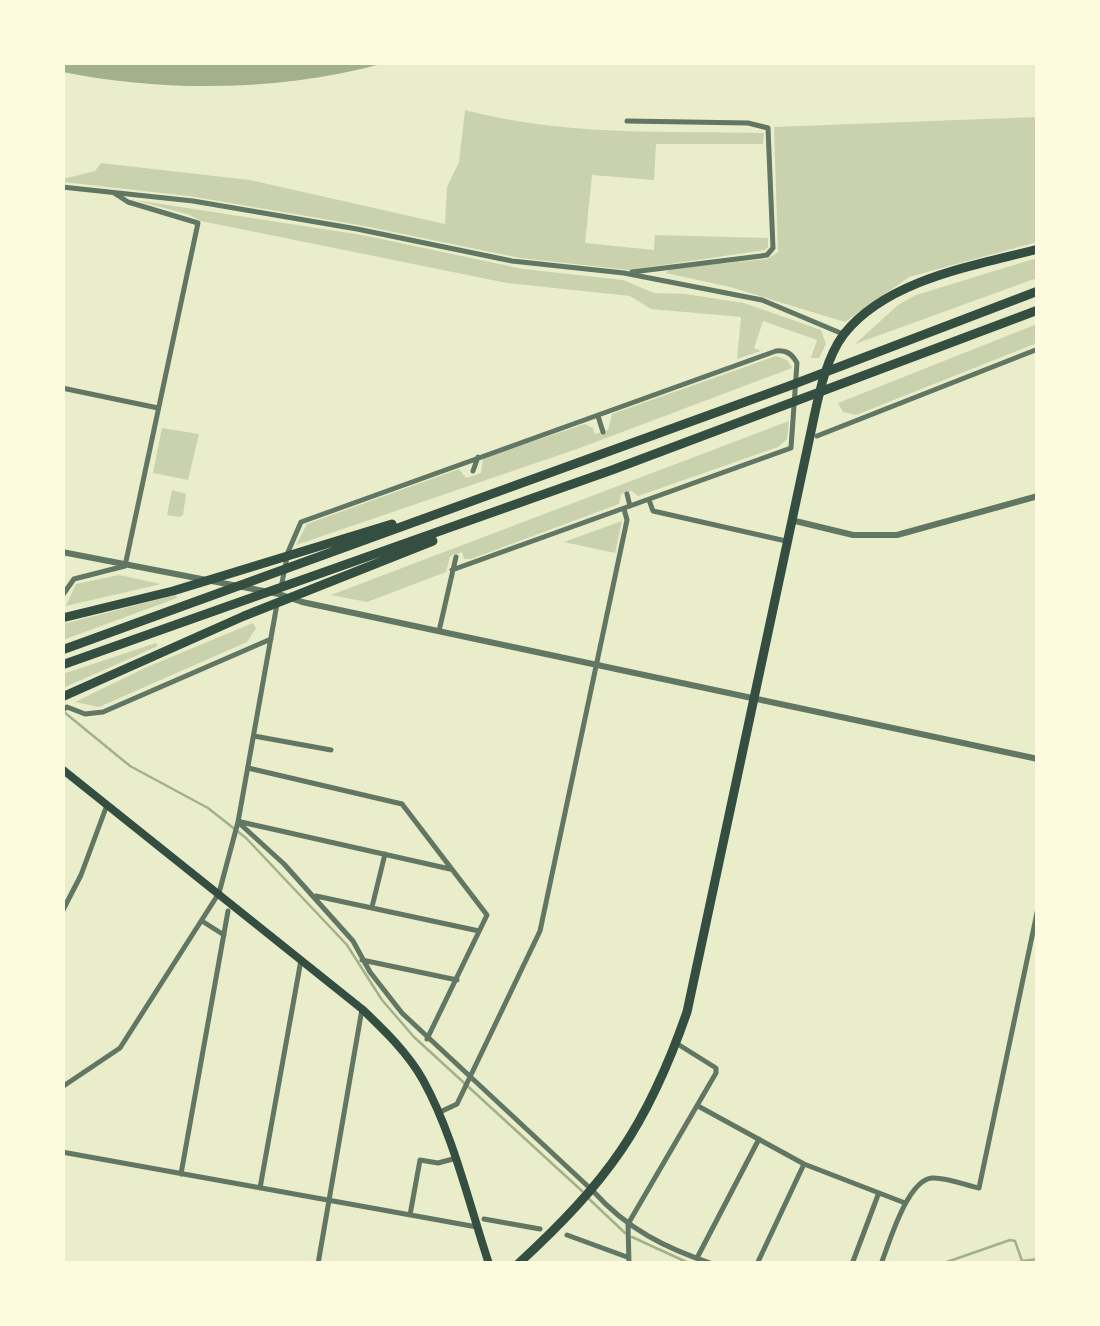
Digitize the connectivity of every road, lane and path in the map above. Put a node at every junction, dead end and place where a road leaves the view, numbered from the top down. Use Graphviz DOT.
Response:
graph roads {
  1 [pos="627,122"];
  2 [pos="62,187"];
  3 [pos="111,192"];
  4 [pos="1038,249"];
  5 [pos="624,273"];
  6 [pos="1038,291"];
  7 [pos="1038,310"];
  8 [pos="844,334"];
  9 [pos="1038,349"];
  10 [pos="62,388"];
  11 [pos="158,408"];
  12 [pos="597,415"];
  13 [pos="602,432"];
  14 [pos="817,436"];
  15 [pos="478,457"];
  16 [pos="472,472"];
  17 [pos="626,494"];
  18 [pos="1038,496"];
  19 [pos="648,500"];
  20 [pos="627,508"];
  21 [pos="790,520"];
  22 [pos="786,541"];
  23 [pos="62,552"];
  24 [pos="456,557"];
  25 [pos="300,559"];
  26 [pos="125,566"];
  27 [pos="452,570"];
  28 [pos="315,582"];
  29 [pos="279,594"];
  30 [pos="62,596"];
  31 [pos="62,618"];
  32 [pos="438,631"];
  33 [pos="271,640"];
  34 [pos="62,650"];
  35 [pos="596,665"];
  36 [pos="62,666"];
  37 [pos="753,698"];
  38 [pos="64,706"];
  39 [pos="254,736"];
  40 [pos="331,750"];
  41 [pos="1038,759"];
  42 [pos="248,768"];
  43 [pos="62,769"];
  44 [pos="108,805"];
  45 [pos="237,826"];
  46 [pos="385,854"];
  47 [pos="452,870"];
  48 [pos="219,894"];
  49 [pos="313,896"];
  50 [pos="372,907"];
  51 [pos="1038,908"];
  52 [pos="62,912"];
  53 [pos="228,912"];
  54 [pos="202,921"];
  55 [pos="478,931"];
  56 [pos="224,935"];
  57 [pos="301,960"];
  58 [pos="362,960"];
  59 [pos="457,980"];
  60 [pos="362,1009"];
  61 [pos="427,1039"];
  62 [pos="676,1042"];
  63 [pos="469,1079"];
  64 [pos="62,1087"];
  65 [pos="698,1106"];
  66 [pos="438,1113"];
  67 [pos="760,1138"];
  68 [pos="62,1152"];
  69 [pos="454,1159"];
  70 [pos="804,1164"];
  71 [pos="181,1174"];
  72 [pos="260,1188"];
  73 [pos="589,1195"];
  74 [pos="878,1195"];
  75 [pos="329,1202"];
  76 [pos="904,1203"];
  77 [pos="410,1215"];
  78 [pos="480,1223"];
  79 [pos="540,1229"];
  80 [pos="628,1231"];
  81 [pos="567,1235"];
  82 [pos="697,1258"];
  83 [pos="628,1260"];
  84 [pos="318,1264"];
  85 [pos="489,1264"];
  86 [pos="518,1264"];
  87 [pos="713,1264"];
  88 [pos="757,1264"];
  89 [pos="852,1264"];
  90 [pos="880,1264"];
  1 -- 5 [label="street"];
  2 -- 3 [label="street"];
  3 -- 5 [label="street"];
  3 -- 11 [label="street"];
  4 -- 8 [label="highway"];
  5 -- 8 [label="street"];
  6 -- 25 [label="highway"];
  7 -- 28 [label="highway"];
  8 -- 21 [label="highway"];
  9 -- 14 [label="street"];
  10 -- 11 [label="street"];
  11 -- 26 [label="street"];
  12 -- 13 [label="street"];
  12 -- 15 [label="street"];
  12 -- 19 [label="street"];
  15 -- 16 [label="street"];
  15 -- 29 [label="street"];
  17 -- 20 [label="street"];
  18 -- 21 [label="street"];
  19 -- 20 [label="street"];
  19 -- 22 [label="street"];
  20 -- 27 [label="street"];
  20 -- 35 [label="street"];
  21 -- 22 [label="highway"];
  22 -- 37 [label="highway"];
  23 -- 26 [label="street"];
  24 -- 27 [label="street"];
  25 -- 31 [label="highway"];
  25 -- 34 [label="highway"];
  26 -- 29 [label="street"];
  26 -- 30 [label="street"];
  27 -- 32 [label="street"];
  28 -- 36 [label="highway"];
  28 -- 38 [label="highway"];
  29 -- 32 [label="street"];
  29 -- 33 [label="street"];
  32 -- 35 [label="street"];
  33 -- 38 [label="street"];
  33 -- 39 [label="street"];
  35 -- 37 [label="street"];
  35 -- 63 [label="street"];
  37 -- 41 [label="street"];
  37 -- 62 [label="highway"];
  39 -- 40 [label="street"];
  39 -- 42 [label="street"];
  42 -- 45 [label="street"];
  42 -- 47 [label="street"];
  43 -- 44 [label="main road"];
  44 -- 48 [label="main road"];
  44 -- 52 [label="street"];
  45 -- 46 [label="street"];
  45 -- 48 [label="street"];
  45 -- 49 [label="street"];
  46 -- 47 [label="street"];
  46 -- 50 [label="street"];
  47 -- 55 [label="street"];
  48 -- 54 [label="street"];
  48 -- 57 [label="main road"];
  49 -- 50 [label="street"];
  49 -- 58 [label="street"];
  50 -- 55 [label="street"];
  51 -- 76 [label="street"];
  53 -- 56 [label="street"];
  54 -- 56 [label="street"];
  54 -- 64 [label="street"];
  55 -- 59 [label="street"];
  56 -- 71 [label="street"];
  57 -- 60 [label="main road"];
  57 -- 72 [label="street"];
  58 -- 59 [label="street"];
  58 -- 61 [label="street"];
  59 -- 61 [label="street"];
  60 -- 66 [label="main road"];
  60 -- 75 [label="street"];
  61 -- 63 [label="street"];
  62 -- 65 [label="street"];
  62 -- 73 [label="highway"];
  63 -- 66 [label="street"];
  63 -- 73 [label="street"];
  65 -- 67 [label="street"];
  65 -- 80 [label="street"];
  66 -- 69 [label="main road"];
  67 -- 70 [label="street"];
  67 -- 82 [label="street"];
  68 -- 71 [label="street"];
  69 -- 77 [label="street"];
  69 -- 78 [label="main road"];
  70 -- 74 [label="street"];
  70 -- 88 [label="street"];
  71 -- 72 [label="street"];
  72 -- 75 [label="street"];
  73 -- 80 [label="street"];
  73 -- 86 [label="highway"];
  74 -- 76 [label="street"];
  74 -- 89 [label="street"];
  75 -- 77 [label="street"];
  75 -- 84 [label="street"];
  76 -- 90 [label="street"];
  77 -- 78 [label="street"];
  78 -- 79 [label="street"];
  78 -- 85 [label="main road"];
  80 -- 82 [label="street"];
  80 -- 83 [label="street"];
  81 -- 83 [label="street"];
  82 -- 87 [label="street"];
}
